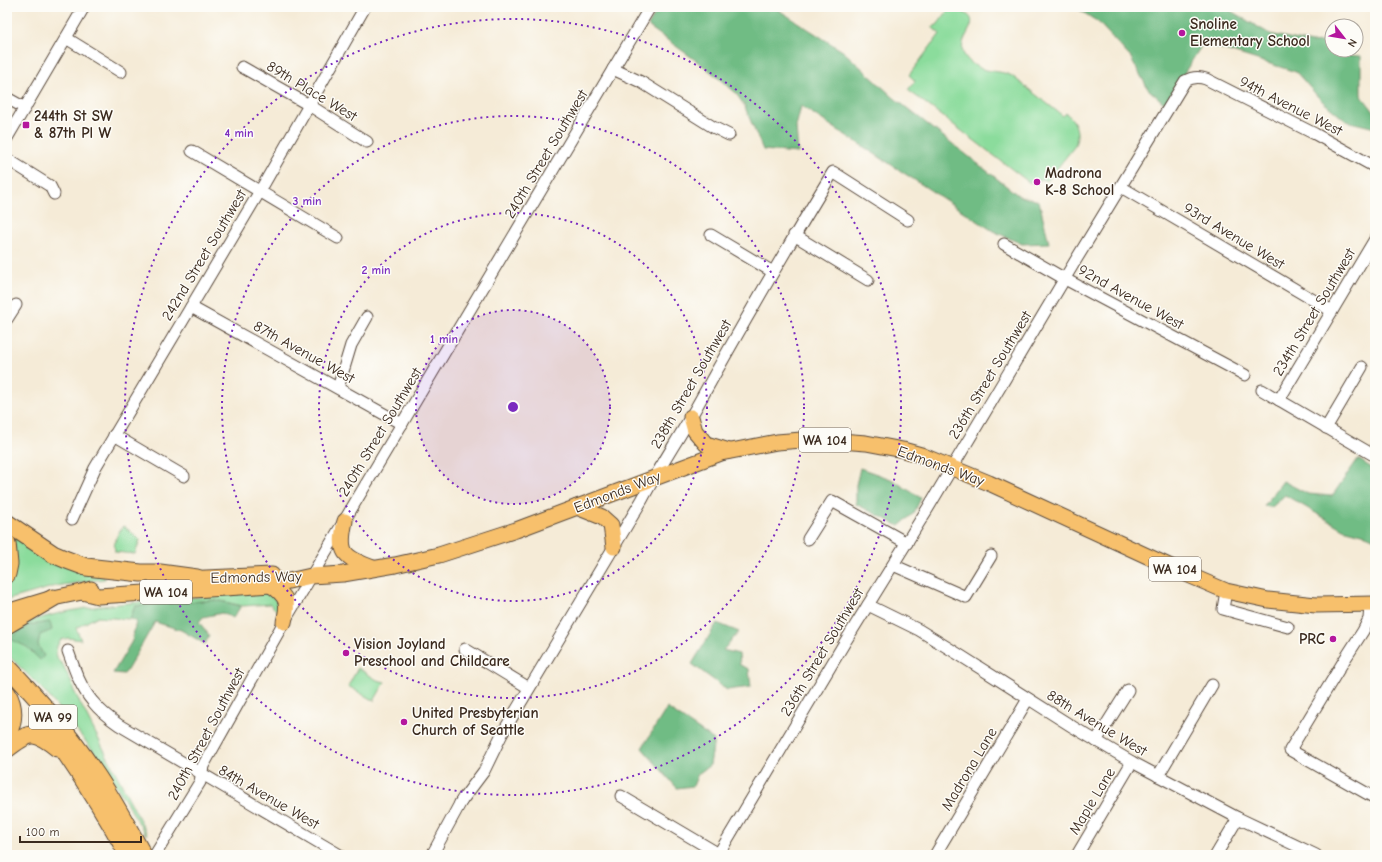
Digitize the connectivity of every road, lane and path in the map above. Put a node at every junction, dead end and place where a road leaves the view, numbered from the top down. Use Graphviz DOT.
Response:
graph roads {
  1 [pos="84,7"];
  2 [pos="366,7"];
  3 [pos="649,8"];
  4 [pos="66,38"];
  5 [pos="242,67"];
  6 [pos="614,69"];
  7 [pos="121,72"];
  8 [pos="1191,78"];
  9 [pos="7,98"];
  10 [pos="309,105"];
  11 [pos="25,108"];
  12 [pos="729,135"];
  13 [pos="7,138"];
  14 [pos="367,142"];
  15 [pos="192,151"];
  16 [pos="7,159"];
  17 [pos="1375,167"];
  18 [pos="1121,187"];
  19 [pos="260,190"];
  20 [pos="54,194"];
  21 [pos="908,220"];
  22 [pos="711,235"];
  23 [pos="794,235"];
  24 [pos="338,238"];
  25 [pos="1375,239"];
  26 [pos="1004,244"];
  27 [pos="773,272"];
  28 [pos="1066,278"];
  29 [pos="868,280"];
  30 [pos="16,304"];
  31 [pos="191,307"];
  32 [pos="1332,311"];
  33 [pos="367,317"];
  34 [pos="7,319"];
  35 [pos="1362,368"];
  36 [pos="1245,375"];
  37 [pos="338,388"];
  38 [pos="1262,390"];
  39 [pos="1279,400"];
  40 [pos="691,417"];
  41 [pos="402,424"];
  42 [pos="1326,428"];
  43 [pos="114,435"];
  44 [pos="729,451"];
  45 [pos="1375,456"];
  46 [pos="952,467"];
  47 [pos="184,476"];
  48 [pos="653,478"];
  49 [pos="577,507"];
  50 [pos="72,519"];
  51 [pos="345,521"];
  52 [pos="7,523"];
  53 [pos="808,539"];
  54 [pos="7,543"];
  55 [pos="907,543"];
  56 [pos="614,547"];
  57 [pos="991,556"];
  58 [pos="893,565"];
  59 [pos="376,569"];
  60 [pos="7,574"];
  61 [pos="311,576"];
  62 [pos="197,578"];
  63 [pos="271,585"];
  64 [pos="1226,590"];
  65 [pos="82,592"];
  66 [pos="54,598"];
  67 [pos="1372,604"];
  68 [pos="868,605"];
  69 [pos="7,612"];
  70 [pos="284,622"];
  71 [pos="7,625"];
  72 [pos="1288,628"];
  73 [pos="466,649"];
  74 [pos="68,651"];
  75 [pos="7,666"];
  76 [pos="7,682"];
  77 [pos="1212,685"];
  78 [pos="529,688"];
  79 [pos="1128,690"];
  80 [pos="7,693"];
  81 [pos="1028,699"];
  82 [pos="7,736"];
  83 [pos="1096,741"];
  84 [pos="7,749"];
  85 [pos="69,757"];
  86 [pos="1132,762"];
  87 [pos="201,774"];
  88 [pos="1158,776"];
  89 [pos="621,796"];
  90 [pos="1375,798"];
  91 [pos="108,818"];
  92 [pos="1238,818"];
  93 [pos="128,855"];
  94 [pos="134,855"];
  95 [pos="143,855"];
  96 [pos="155,855"];
  97 [pos="340,855"];
  98 [pos="432,855"];
  99 [pos="718,855"];
  100 [pos="935,855"];
  101 [pos="1077,855"];
  102 [pos="1216,855"];
  103 [pos="1316,855"];
  1 -- 4 [label="street"];
  2 -- 10 [label="street, 242nd Street Southwest"];
  3 -- 6 [label="street, 240th Street Southwest"];
  4 -- 7 [label="street"];
  4 -- 11 [label="street"];
  5 -- 10 [label="street, 89th Place West"];
  6 -- 12 [label="street"];
  6 -- 41 [label="street, 240th Street Southwest"];
  8 -- 17 [label="street, 94th Avenue West"];
  8 -- 18 [label="street, 236th Street Southwest"];
  9 -- 11 [label="street"];
  10 -- 14 [label="street, 89th Place West"];
  10 -- 19 [label="street, 242nd Street Southwest"];
  11 -- 13 [label="street"];
  15 -- 19 [label="street"];
  16 -- 20 [label="street"];
  18 -- 28 [label="street, 236th Street Southwest"];
  18 -- 32 [label="street, 93rd Avenue West"];
  19 -- 24 [label="street"];
  19 -- 31 [label="street, 242nd Street Southwest"];
  21 -- 23 [label="street, 238th Street Southwest"];
  22 -- 27 [label="street"];
  23 -- 27 [label="street, 238th Street Southwest"];
  23 -- 29 [label="street"];
  25 -- 32 [label="street, 234th Street Southwest"];
  26 -- 28 [label="street, 92nd Avenue West"];
  27 -- 40 [label="street, 238th Street Southwest"];
  28 -- 36 [label="street, 92nd Avenue West"];
  28 -- 46 [label="street, 236th Street Southwest"];
  30 -- 34 [label="street"];
  31 -- 37 [label="street, 87th Avenue West"];
  31 -- 43 [label="street, 242nd Street Southwest"];
  32 -- 39 [label="street, 234th Street Southwest"];
  33 -- 37 [label="street"];
  35 -- 42 [label="street"];
  37 -- 41 [label="street, 87th Avenue West"];
  38 -- 39 [label="street"];
  39 -- 42 [label="street"];
  40 -- 44 [label="main road"];
  40 -- 48 [label="street, 238th Street Southwest"];
  41 -- 51 [label="street, 240th Street Southwest"];
  42 -- 45 [label="street"];
  43 -- 47 [label="street"];
  43 -- 50 [label="street, 242nd Street Southwest"];
  44 -- 46 [label="main road, Edmonds Way / WA 104"];
  44 -- 48 [label="main road, Edmonds Way / WA 104"];
  46 -- 55 [label="street, 236th Street Southwest"];
  46 -- 64 [label="main road, Edmonds Way / WA 104"];
  48 -- 49 [label="main road, Edmonds Way / WA 104"];
  48 -- 56 [label="street, 238th Street Southwest"];
  49 -- 56 [label="main road"];
  49 -- 59 [label="main road, Edmonds Way / WA 104"];
  51 -- 59 [label="main road"];
  51 -- 61 [label="street, 240th Street Southwest"];
  52 -- 62 [label="highway"];
  53 -- 55 [label="street"];
  54 -- 60 [label="highway"];
  55 -- 58 [label="street, 236th Street Southwest"];
  56 -- 78 [label="street, 238th Street Southwest"];
  57 -- 58 [label="street"];
  58 -- 68 [label="street, 236th Street Southwest"];
  59 -- 61 [label="main road, Edmonds Way / WA 104"];
  61 -- 62 [label="main road, Edmonds Way / WA 104"];
  61 -- 63 [label="main road, Edmonds Way / WA 104"];
  61 -- 70 [label="street, 240th Street Southwest"];
  62 -- 65 [label="main road, Edmonds Way / WA 104"];
  63 -- 65 [label="main road, Edmonds Way / WA 104"];
  63 -- 70 [label="main road"];
  64 -- 67 [label="main road, Edmonds Way / WA 104"];
  64 -- 72 [label="street"];
  65 -- 66 [label="main road, Edmonds Way / WA 104"];
  66 -- 69 [label="main road, Edmonds Way / WA 104"];
  66 -- 71 [label="highway"];
  67 -- 90 [label="street"];
  68 -- 81 [label="street, 88th Avenue West"];
  68 -- 99 [label="street, 236th Street Southwest"];
  70 -- 87 [label="street, 240th Street Southwest"];
  73 -- 78 [label="street"];
  74 -- 87 [label="street, 84th Avenue West"];
  75 -- 95 [label="highway, WA 99"];
  76 -- 85 [label="highway, WA 99"];
  77 -- 88 [label="street"];
  78 -- 98 [label="street, 238th Street Southwest"];
  79 -- 83 [label="street"];
  80 -- 82 [label="highway"];
  81 -- 83 [label="street, 88th Avenue West"];
  81 -- 100 [label="street, Madrona Lane"];
  83 -- 86 [label="street, 88th Avenue West"];
  84 -- 85 [label="highway"];
  85 -- 91 [label="highway, WA 99"];
  86 -- 88 [label="street, 88th Avenue West"];
  86 -- 101 [label="street, Maple Lane"];
  87 -- 96 [label="street, 240th Street Southwest"];
  87 -- 97 [label="street, 84th Avenue West"];
  88 -- 92 [label="street, 88th Avenue West"];
  89 -- 99 [label="street"];
  91 -- 93 [label="highway, WA 99"];
  91 -- 94 [label="main road"];
  92 -- 102 [label="street"];
  92 -- 103 [label="street, 88th Avenue West"];
}
